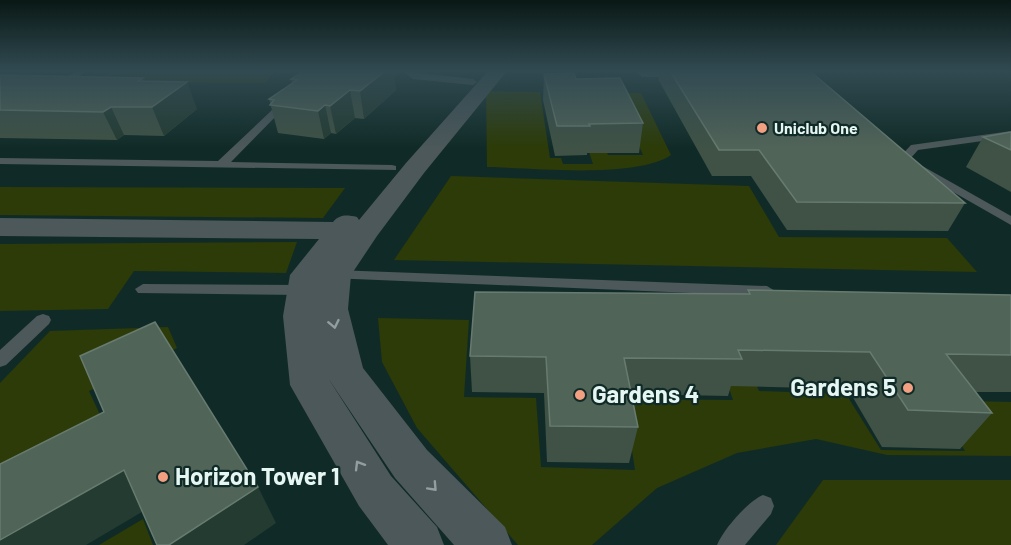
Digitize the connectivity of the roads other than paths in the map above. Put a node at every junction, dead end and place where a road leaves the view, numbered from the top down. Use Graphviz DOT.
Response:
graph roads {
  1 [pos="287,96"];
  2 [pos="463,96"];
  3 [pos="468,96"];
  4 [pos="1011,134"];
  5 [pos="0,162"];
  6 [pos="222,164"];
  7 [pos="392,168"];
  8 [pos="1011,220"];
  9 [pos="0,227"];
  10 [pos="341,231"];
  11 [pos="335,275"];
  12 [pos="144,289"];
  13 [pos="304,290"];
  14 [pos="783,292"];
  15 [pos="43,320"];
  16 [pos="0,360"];
  17 [pos="763,506"];
  18 [pos="419,545"];
  19 [pos="488,545"];
  20 [pos="729,545"];
  1 -- 6 [label="lane"];
  2 -- 7 [label="street"];
  3 -- 11 [label="street"];
  4 -- 8 [label="lane"];
  5 -- 6 [label="lane"];
  6 -- 7 [label="lane"];
  7 -- 10 [label="street"];
  9 -- 10 [label="street"];
  10 -- 13 [label="street"];
  11 -- 14 [label="lane"];
  11 -- 19 [label="street, one-way"];
  12 -- 13 [label="lane"];
  18 -- 13 [label="street, one-way"];
  15 -- 16 [label="lane"];
  17 -- 20 [label="lane"];
}
